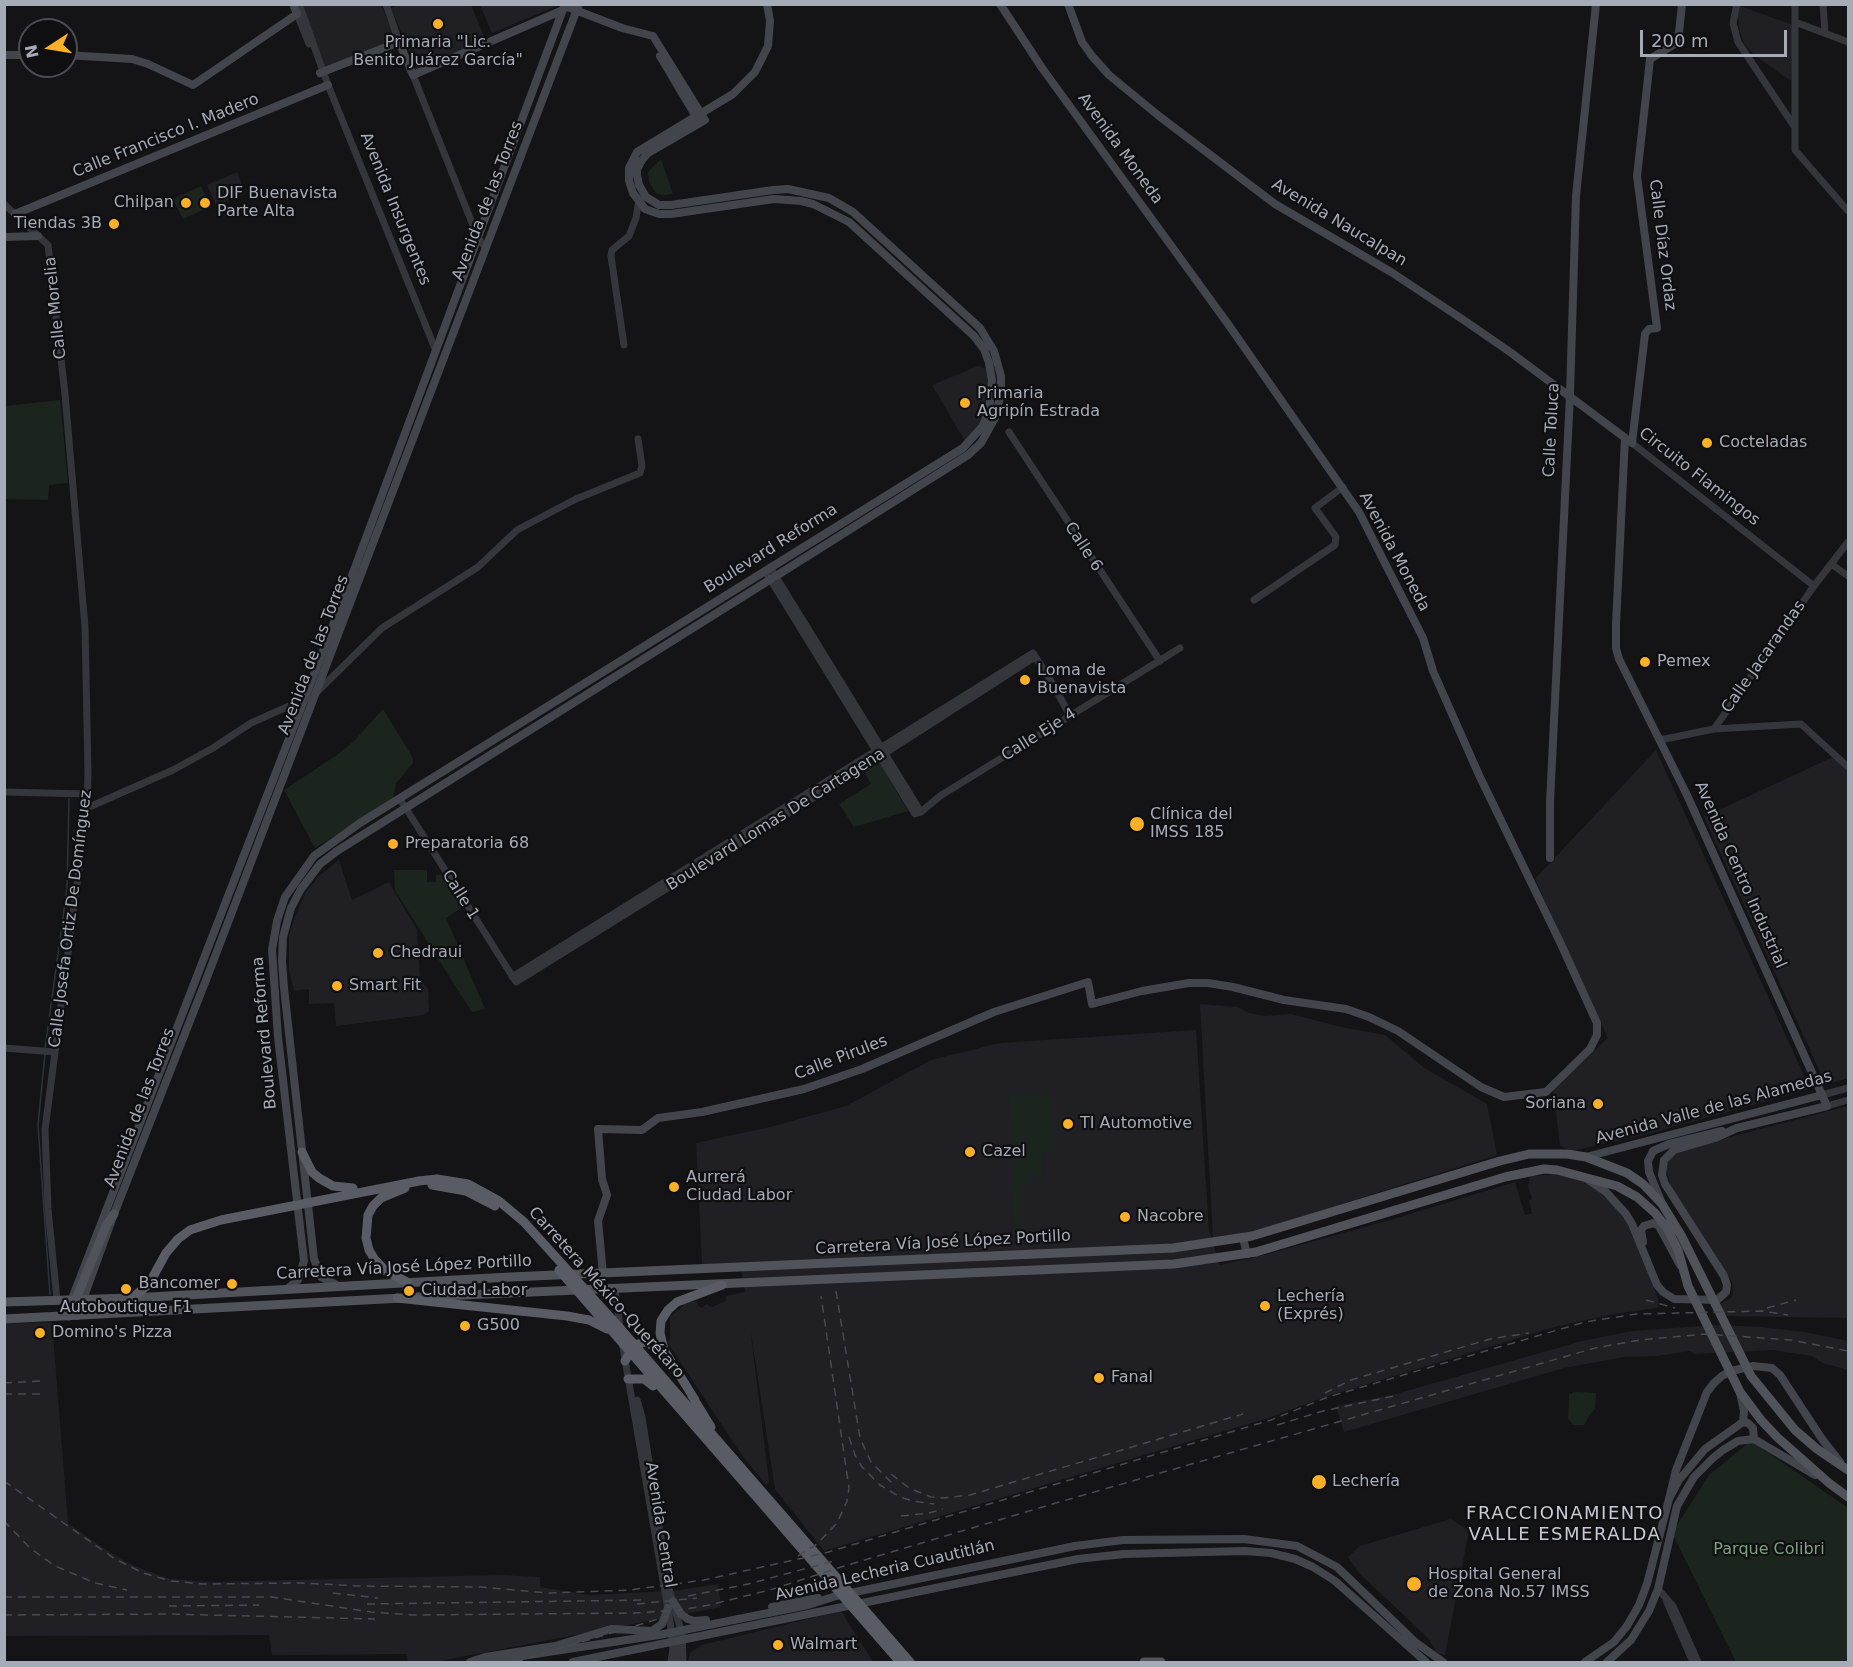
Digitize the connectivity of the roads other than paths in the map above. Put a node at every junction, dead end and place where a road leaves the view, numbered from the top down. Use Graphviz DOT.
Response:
graph roads {
  1 [pos="293,4"];
  2 [pos="299,4"];
  3 [pos="386,4"];
  4 [pos="767,4"];
  5 [pos="1000,4"];
  6 [pos="1068,4"];
  7 [pos="1596,4"];
  8 [pos="1682,4"];
  9 [pos="1737,4"];
  10 [pos="1795,4"];
  11 [pos="1824,4"];
  12 [pos="564,7"];
  13 [pos="578,8"];
  14 [pos="297,14"];
  15 [pos="1795,22"];
  16 [pos="1826,33"];
  17 [pos="399,42"];
  18 [pos="1848,42"];
  19 [pos="78,56"];
  20 [pos="413,75"];
  21 [pos="325,77"];
  22 [pos="700,118"];
  23 [pos="1795,128"];
  24 [pos="641,189"];
  25 [pos="638,202"];
  26 [pos="4,204"];
  27 [pos="1848,211"];
  28 [pos="15,214"];
  29 [pos="38,236"];
  30 [pos="4,237"];
  31 [pos="478,238"];
  32 [pos="882,244"];
  33 [pos="486,248"];
  34 [pos="624,345"];
  35 [pos="436,351"];
  36 [pos="65,394"];
  37 [pos="1570,395"];
  38 [pos="1009,432"];
  39 [pos="638,439"];
  40 [pos="1628,441"];
  41 [pos="1343,488"];
  42 [pos="1848,542"];
  43 [pos="1831,564"];
  44 [pos="768,569"];
  45 [pos="1848,576"];
  46 [pos="773,577"];
  47 [pos="1814,586"];
  48 [pos="1254,600"];
  49 [pos="1180,648"];
  50 [pos="1619,659"];
  51 [pos="1160,661"];
  52 [pos="315,694"];
  53 [pos="303,701"];
  54 [pos="1070,716"];
  55 [pos="1714,729"];
  56 [pos="1660,740"];
  57 [pos="880,753"];
  58 [pos="1848,767"];
  59 [pos="4,792"];
  60 [pos="87,794"];
  61 [pos="400,798"];
  62 [pos="405,807"];
  63 [pos="87,808"];
  64 [pos="1550,858"];
  65 [pos="514,980"];
  66 [pos="1315,1004"];
  67 [pos="4,1048"];
  68 [pos="48,1052"];
  69 [pos="1848,1088"];
  70 [pos="1822,1095"];
  71 [pos="1848,1100"];
  72 [pos="1827,1106"];
  73 [pos="1756,1113"];
  74 [pos="1737,1128"];
  75 [pos="302,1152"];
  76 [pos="1586,1157"];
  77 [pos="121,1173"];
  78 [pos="1462,1173"];
  79 [pos="1580,1174"];
  80 [pos="130,1176"];
  81 [pos="116,1186"];
  82 [pos="405,1188"];
  83 [pos="1466,1188"];
  84 [pos="373,1189"];
  85 [pos="499,1204"];
  86 [pos="1662,1204"];
  87 [pos="303,1209"];
  88 [pos="114,1214"];
  89 [pos="1243,1238"];
  90 [pos="1247,1254"];
  91 [pos="314,1258"];
  92 [pos="304,1261"];
  93 [pos="1647,1263"];
  94 [pos="1683,1271"];
  95 [pos="603,1274"];
  96 [pos="407,1282"];
  97 [pos="722,1285"];
  98 [pos="340,1286"];
  99 [pos="288,1288"];
  100 [pos="615,1289"];
  101 [pos="132,1298"];
  102 [pos="397,1298"];
  103 [pos="77,1299"];
  104 [pos="57,1300"];
  105 [pos="4,1302"];
  106 [pos="73,1316"];
  107 [pos="4,1319"];
  108 [pos="614,1333"];
  109 [pos="625,1361"];
  110 [pos="629,1383"];
  111 [pos="1740,1392"];
  112 [pos="698,1404"];
  113 [pos="1743,1422"];
  114 [pos="1754,1439"];
  115 [pos="722,1445"];
  116 [pos="1845,1467"];
  117 [pos="1828,1483"];
  118 [pos="746,1487"];
  119 [pos="1848,1497"];
  120 [pos="1669,1499"];
  121 [pos="1014,1557"];
  122 [pos="1017,1571"];
  123 [pos="1658,1589"];
  124 [pos="836,1596"];
  125 [pos="1665,1598"];
  126 [pos="670,1605"];
  127 [pos="865,1618"];
  128 [pos="677,1631"];
  129 [pos="874,1634"];
  130 [pos="679,1641"];
  131 [pos="904,1660"];
  132 [pos="1421,1661"];
  133 [pos="470,1662"];
  134 [pos="483,1662"];
  135 [pos="573,1662"];
  136 [pos="671,1662"];
  137 [pos="676,1662"];
  138 [pos="683,1662"];
  139 [pos="891,1662"];
  140 [pos="917,1662"];
  141 [pos="1144,1662"];
  142 [pos="1161,1662"];
  143 [pos="1443,1662"];
  144 [pos="1585,1662"];
  145 [pos="1607,1662"];
  146 [pos="1693,1662"];
  147 [pos="1698,1662"];
  1 -- 14 [label="main road, Avenida Insurgentes"];
  2 -- 21 [label="street, Avenida Insurgentes"];
  3 -- 17 [label="street"];
  4 -- 22 [label="main road"];
  5 -- 41 [label="main road, Avenida Moneda"];
  6 -- 37 [label="main road, Avenida Naucalpan"];
  7 -- 37 [label="main road, Calle Toluca"];
  8 -- 40 [label="main road, Calle Díaz Ordaz"];
  9 -- 23 [label="street"];
  10 -- 15 [label="street"];
  11 -- 16 [label="street"];
  12 -- 13 [label="main road"];
  12 -- 20 [label="main road"];
  12 -- 31 [label="main road, Avenida de las Torres"];
  13 -- 22 [label="main road"];
  13 -- 33 [label="main road, Avenida de las Torres"];
  14 -- 19 [label="main road"];
  14 -- 21 [label="street, Avenida Insurgentes"];
  15 -- 16 [label="street"];
  15 -- 23 [label="street"];
  16 -- 18 [label="street"];
  17 -- 20 [label="main road"];
  17 -- 21 [label="main road, Calle Francisco I. Madero"];
  20 -- 31 [label="street"];
  21 -- 28 [label="main road, Calle Francisco I. Madero"];
  21 -- 35 [label="street, Avenida Insurgentes"];
  22 -- 24 [label="main road"];
  22 -- 25 [label="main road"];
  23 -- 27 [label="street"];
  24 -- 25 [label="street"];
  24 -- 32 [label="main road, Boulevard Reforma"];
  25 -- 32 [label="main road, Boulevard Reforma"];
  25 -- 34 [label="street"];
  26 -- 28 [label="street, Calle Morelia"];
  28 -- 29 [label="street, Calle Morelia"];
  29 -- 30 [label="main road"];
  29 -- 36 [label="street, Calle Morelia"];
  31 -- 33 [label="street"];
  31 -- 35 [label="main road, Avenida de las Torres"];
  32 -- 44 [label="main road, Boulevard Reforma"];
  32 -- 46 [label="main road, Boulevard Reforma"];
  33 -- 52 [label="main road, Avenida de las Torres"];
  35 -- 53 [label="main road, Avenida de las Torres"];
  36 -- 60 [label="street, Calle Josefa Ortiz De Domínguez"];
  37 -- 40 [label="main road, Avenida Naucalpan"];
  37 -- 64 [label="main road, Calle Toluca"];
  38 -- 51 [label="street, Calle 6"];
  39 -- 52 [label="street"];
  40 -- 47 [label="street, Circuito Flamingos"];
  40 -- 50 [label="main road, Circuito Flamingos"];
  41 -- 48 [label="street"];
  41 -- 66 [label="main road, Avenida Moneda"];
  42 -- 43 [label="street, Calle Jacarandas"];
  43 -- 45 [label="street"];
  43 -- 47 [label="street, Calle Jacarandas"];
  44 -- 46 [label="street"];
  44 -- 61 [label="main road, Boulevard Reforma"];
  46 -- 57 [label="street"];
  46 -- 62 [label="main road, Boulevard Reforma"];
  47 -- 55 [label="street, Calle Jacarandas"];
  49 -- 51 [label="street, Calle Eje 4"];
  50 -- 56 [label="main road, Avenida Centro Industrial"];
  51 -- 54 [label="street, Calle Eje 4"];
  52 -- 53 [label="street"];
  52 -- 80 [label="main road, Avenida de las Torres"];
  53 -- 63 [label="street"];
  53 -- 77 [label="main road, Avenida de las Torres"];
  54 -- 57 [label="street, Calle Eje 4"];
  54 -- 57 [label="street, Boulevard Lomas De Cartagena"];
  55 -- 56 [label="street"];
  55 -- 58 [label="street"];
  56 -- 70 [label="main road, Avenida Centro Industrial"];
  57 -- 65 [label="street, Boulevard Lomas De Cartagena"];
  59 -- 60 [label="street"];
  60 -- 63 [label="street, Calle Josefa Ortiz De Domínguez"];
  61 -- 62 [label="street, Calle 1"];
  61 -- 87 [label="main road, Boulevard Reforma"];
  62 -- 65 [label="street, Calle 1"];
  62 -- 75 [label="main road, Boulevard Reforma"];
  63 -- 68 [label="street, Calle Josefa Ortiz De Domínguez"];
  66 -- 95 [label="main road, Calle Pirules"];
  67 -- 68 [label="street"];
  68 -- 104 [label="street, Calle Josefa Ortiz De Domínguez"];
  69 -- 70 [label="street, Avenida Valle de las Alamedas"];
  70 -- 72 [label="main road, Avenida Centro Industrial"];
  70 -- 73 [label="main road, Avenida Valle de las Alamedas"];
  71 -- 72 [label="street, Avenida Valle de las Alamedas"];
  72 -- 74 [label="main road, Avenida Valle de las Alamedas"];
  73 -- 74 [label="main road"];
  73 -- 76 [label="main road, Avenida Valle de las Alamedas"];
  74 -- 86 [label="main road"];
  74 -- 93 [label="main road, Avenida Valle de las Alamedas"];
  75 -- 84 [label="highway"];
  75 -- 87 [label="main road, Boulevard Reforma"];
  76 -- 78 [label="main road, Carretera Vía José López Portillo"];
  76 -- 86 [label="main road, Carretera Vía José López Portillo"];
  77 -- 80 [label="main road"];
  77 -- 81 [label="main road, Avenida de las Torres"];
  78 -- 83 [label="main road"];
  78 -- 89 [label="main road, Carretera Vía José López Portillo"];
  79 -- 83 [label="main road, Carretera Vía José López Portillo"];
  79 -- 93 [label="main road, Avenida Valle de las Alamedas"];
  79 -- 94 [label="main road, Carretera Vía José López Portillo"];
  80 -- 88 [label="main road, Avenida de las Torres"];
  81 -- 88 [label="main road"];
  81 -- 103 [label="main road, Avenida de las Torres"];
  82 -- 85 [label="highway, Carretera México-Querétaro"];
  82 -- 87 [label="highway"];
  82 -- 96 [label="highway"];
  83 -- 90 [label="main road, Carretera Vía José López Portillo"];
  84 -- 85 [label="highway, Carretera México-Querétaro"];
  84 -- 101 [label="highway, Carretera México-Querétaro"];
  85 -- 108 [label="highway, Carretera México-Querétaro"];
  85 -- 115 [label="highway, Carretera México-Querétaro"];
  86 -- 116 [label="main road, Carretera Vía José López Portillo"];
  87 -- 91 [label="main road, Boulevard Reforma"];
  87 -- 92 [label="main road, Boulevard Reforma"];
  88 -- 103 [label="main road"];
  89 -- 90 [label="main road"];
  89 -- 95 [label="main road, Carretera Vía José López Portillo"];
  90 -- 97 [label="main road, Carretera Vía José López Portillo"];
  91 -- 92 [label="street"];
  91 -- 98 [label="main road, Boulevard Reforma"];
  92 -- 99 [label="main road"];
  93 -- 94 [label="main road"];
  94 -- 111 [label="main road, Carretera Vía José López Portillo"];
  95 -- 96 [label="main road, Carretera Vía José López Portillo"];
  96 -- 98 [label="main road, Carretera Vía José López Portillo"];
  97 -- 100 [label="main road, Carretera Vía José López Portillo"];
  97 -- 112 [label="highway"];
  98 -- 99 [label="main road, Carretera Vía José López Portillo"];
  99 -- 101 [label="main road, Carretera Vía José López Portillo"];
  100 -- 102 [label="main road, Carretera Vía José López Portillo"];
  100 -- 109 [label="street, Avenida Central"];
  101 -- 103 [label="main road, Carretera Vía José López Portillo"];
  102 -- 106 [label="main road, Carretera Vía José López Portillo"];
  102 -- 108 [label="highway"];
  103 -- 104 [label="main road, Carretera Vía José López Portillo"];
  103 -- 106 [label="main road"];
  104 -- 105 [label="main road, Carretera Vía José López Portillo"];
  106 -- 107 [label="main road, Carretera Vía José López Portillo"];
  108 -- 118 [label="highway, Carretera México-Querétaro"];
  109 -- 110 [label="street, Avenida Central"];
  109 -- 112 [label="highway"];
  110 -- 118 [label="highway"];
  110 -- 126 [label="street, Avenida Central"];
  111 -- 113 [label="main road"];
  111 -- 117 [label="main road, Carretera Vía José López Portillo"];
  112 -- 115 [label="highway"];
  113 -- 114 [label="main road"];
  113 -- 120 [label="main road"];
  114 -- 117 [label="main road"];
  114 -- 123 [label="main road"];
  115 -- 127 [label="highway, Carretera México-Querétaro"];
  116 -- 120 [label="main road"];
  117 -- 119 [label="main road, Carretera Vía José López Portillo"];
  118 -- 127 [label="highway, Carretera México-Querétaro"];
  120 -- 144 [label="main road"];
  121 -- 122 [label="main road"];
  121 -- 124 [label="main road, Avenida Lecheria Cuautitlán"];
  121 -- 143 [label="main road, Avenida Lecheria Cuautitlán"];
  122 -- 130 [label="main road, Avenida Lecheria Cuautitlán"];
  122 -- 132 [label="main road, Avenida Lecheria Cuautitlán"];
  123 -- 125 [label="street"];
  123 -- 145 [label="main road"];
  124 -- 126 [label="main road"];
  124 -- 128 [label="main road, Avenida Lecheria Cuautitlán"];
  125 -- 146 [label="street"];
  125 -- 147 [label="street"];
  126 -- 133 [label="main road"];
  126 -- 136 [label="street, Avenida Central"];
  126 -- 138 [label="street, Avenida Central"];
  127 -- 129 [label="highway, Carretera México-Querétaro"];
  127 -- 131 [label="highway, Carretera México-Querétaro"];
  128 -- 130 [label="street"];
  128 -- 134 [label="main road, Avenida Lecheria Cuautitlán"];
  129 -- 131 [label="highway, Carretera México-Querétaro"];
  129 -- 139 [label="highway"];
  130 -- 135 [label="main road, Avenida Lecheria Cuautitlán"];
  130 -- 137 [label="street"];
  131 -- 140 [label="highway"];
  141 -- 142 [label="main road"];
}
